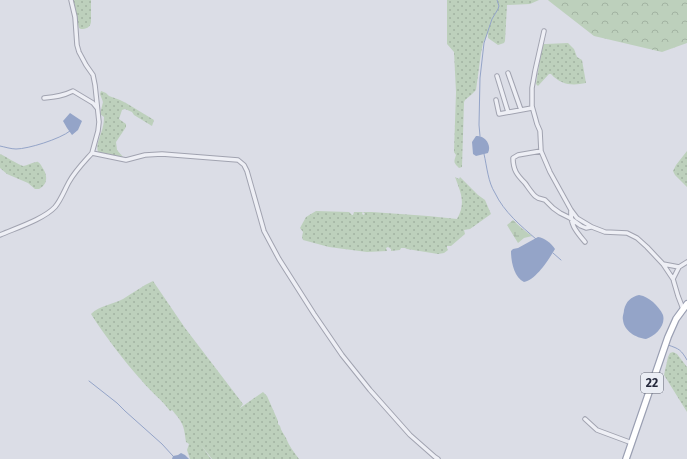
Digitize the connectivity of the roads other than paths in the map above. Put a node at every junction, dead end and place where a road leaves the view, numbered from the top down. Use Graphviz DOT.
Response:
graph roads {
  1 [pos="71,0"];
  2 [pos="544,31"];
  3 [pos="508,73"];
  4 [pos="496,76"];
  5 [pos="44,98"];
  6 [pos="496,100"];
  7 [pos="532,108"];
  8 [pos="97,109"];
  9 [pos="521,110"];
  10 [pos="508,112"];
  11 [pos="541,151"];
  12 [pos="92,153"];
  13 [pos="571,210"];
  14 [pos="570,218"];
  15 [pos="592,227"];
  16 [pos="0,235"];
  17 [pos="585,242"];
  18 [pos="687,262"];
  19 [pos="662,264"];
  20 [pos="679,267"];
  21 [pos="672,279"];
  22 [pos="685,307"];
  23 [pos="585,419"];
  24 [pos="632,443"];
  25 [pos="438,459"];
  26 [pos="626,459"];
  1 -- 8 [label="street"];
  2 -- 7 [label="street"];
  3 -- 9 [label="street"];
  4 -- 10 [label="street"];
  5 -- 8 [label="street"];
  6 -- 10 [label="street"];
  7 -- 9 [label="street"];
  7 -- 11 [label="street"];
  8 -- 12 [label="street"];
  9 -- 10 [label="street"];
  11 -- 13 [label="street"];
  11 -- 14 [label="street"];
  12 -- 16 [label="street"];
  12 -- 25 [label="street"];
  13 -- 14 [label="street"];
  13 -- 15 [label="street"];
  14 -- 15 [label="street"];
  14 -- 17 [label="street"];
  15 -- 19 [label="street"];
  18 -- 20 [label="street"];
  19 -- 20 [label="street"];
  19 -- 21 [label="street"];
  20 -- 21 [label="street"];
  21 -- 22 [label="street"];
  22 -- 24 [label="main road, 22"];
  23 -- 24 [label="street"];
  24 -- 26 [label="main road, 22"];
}
